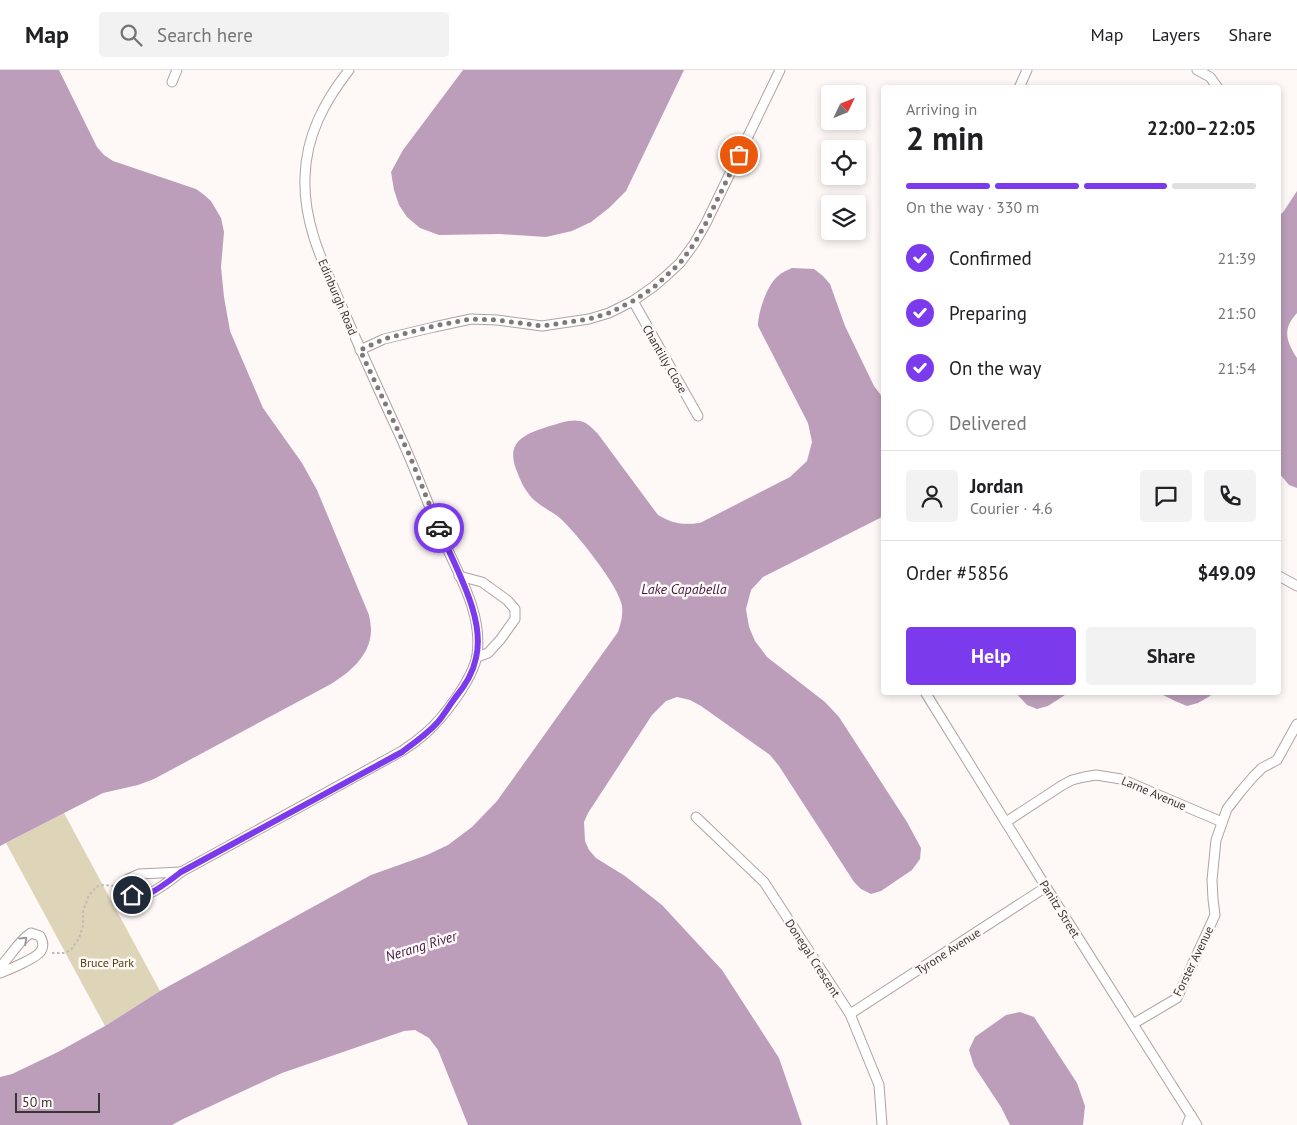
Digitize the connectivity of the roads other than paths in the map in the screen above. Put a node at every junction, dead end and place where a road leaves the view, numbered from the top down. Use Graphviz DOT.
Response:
graph roads {
  1 [pos="176,70"];
  2 [pos="348,70"];
  3 [pos="780,70"];
  4 [pos="1027,70"];
  5 [pos="1198,70"];
  6 [pos="172,82"];
  7 [pos="1021,85"];
  8 [pos="1216,85"];
  9 [pos="633,301"];
  10 [pos="360,350"];
  11 [pos="698,416"];
  12 [pos="459,576"];
  13 [pos="1281,577"];
  14 [pos="1297,586"];
  15 [pos="477,657"];
  16 [pos="927,695"];
  17 [pos="1297,724"];
  18 [pos="696,817"];
  19 [pos="1006,822"];
  20 [pos="1222,822"];
  21 [pos="181,872"];
  22 [pos="1046,887"];
  23 [pos="0,968"];
  24 [pos="0,973"];
  25 [pos="850,1014"];
  26 [pos="1133,1024"];
  27 [pos="1191,1115"];
  28 [pos="882,1125"];
  29 [pos="1187,1125"];
  30 [pos="1197,1125"];
  1 -- 6 [label="street"];
  2 -- 10 [label="street, Edinburgh Road"];
  3 -- 9 [label="street"];
  4 -- 7 [label="street"];
  5 -- 8 [label="street"];
  9 -- 10 [label="street"];
  9 -- 11 [label="street, Chantilly Close"];
  10 -- 12 [label="street, Edinburgh Road"];
  12 -- 15 [label="street, Edinburgh Road"];
  12 -- 15 [label="street"];
  13 -- 14 [label="street"];
  15 -- 21 [label="street, Edinburgh Road"];
  16 -- 19 [label="street, Panitz Street"];
  17 -- 20 [label="street, Forster Avenue"];
  18 -- 25 [label="street, Donegal Crescent"];
  19 -- 20 [label="street, Larne Avenue"];
  19 -- 22 [label="street, Panitz Street"];
  20 -- 26 [label="street, Forster Avenue"];
  21 -- 21 [label="street, Edinburgh Road"];
  22 -- 25 [label="street, Tyrone Avenue"];
  22 -- 26 [label="street, Panitz Street"];
  23 -- 24 [label="street, one-way"];
  25 -- 28 [label="street, Donegal Crescent"];
  26 -- 27 [label="street, Panitz Street"];
  27 -- 29 [label="street"];
  27 -- 30 [label="street, Panitz Street"];
}
